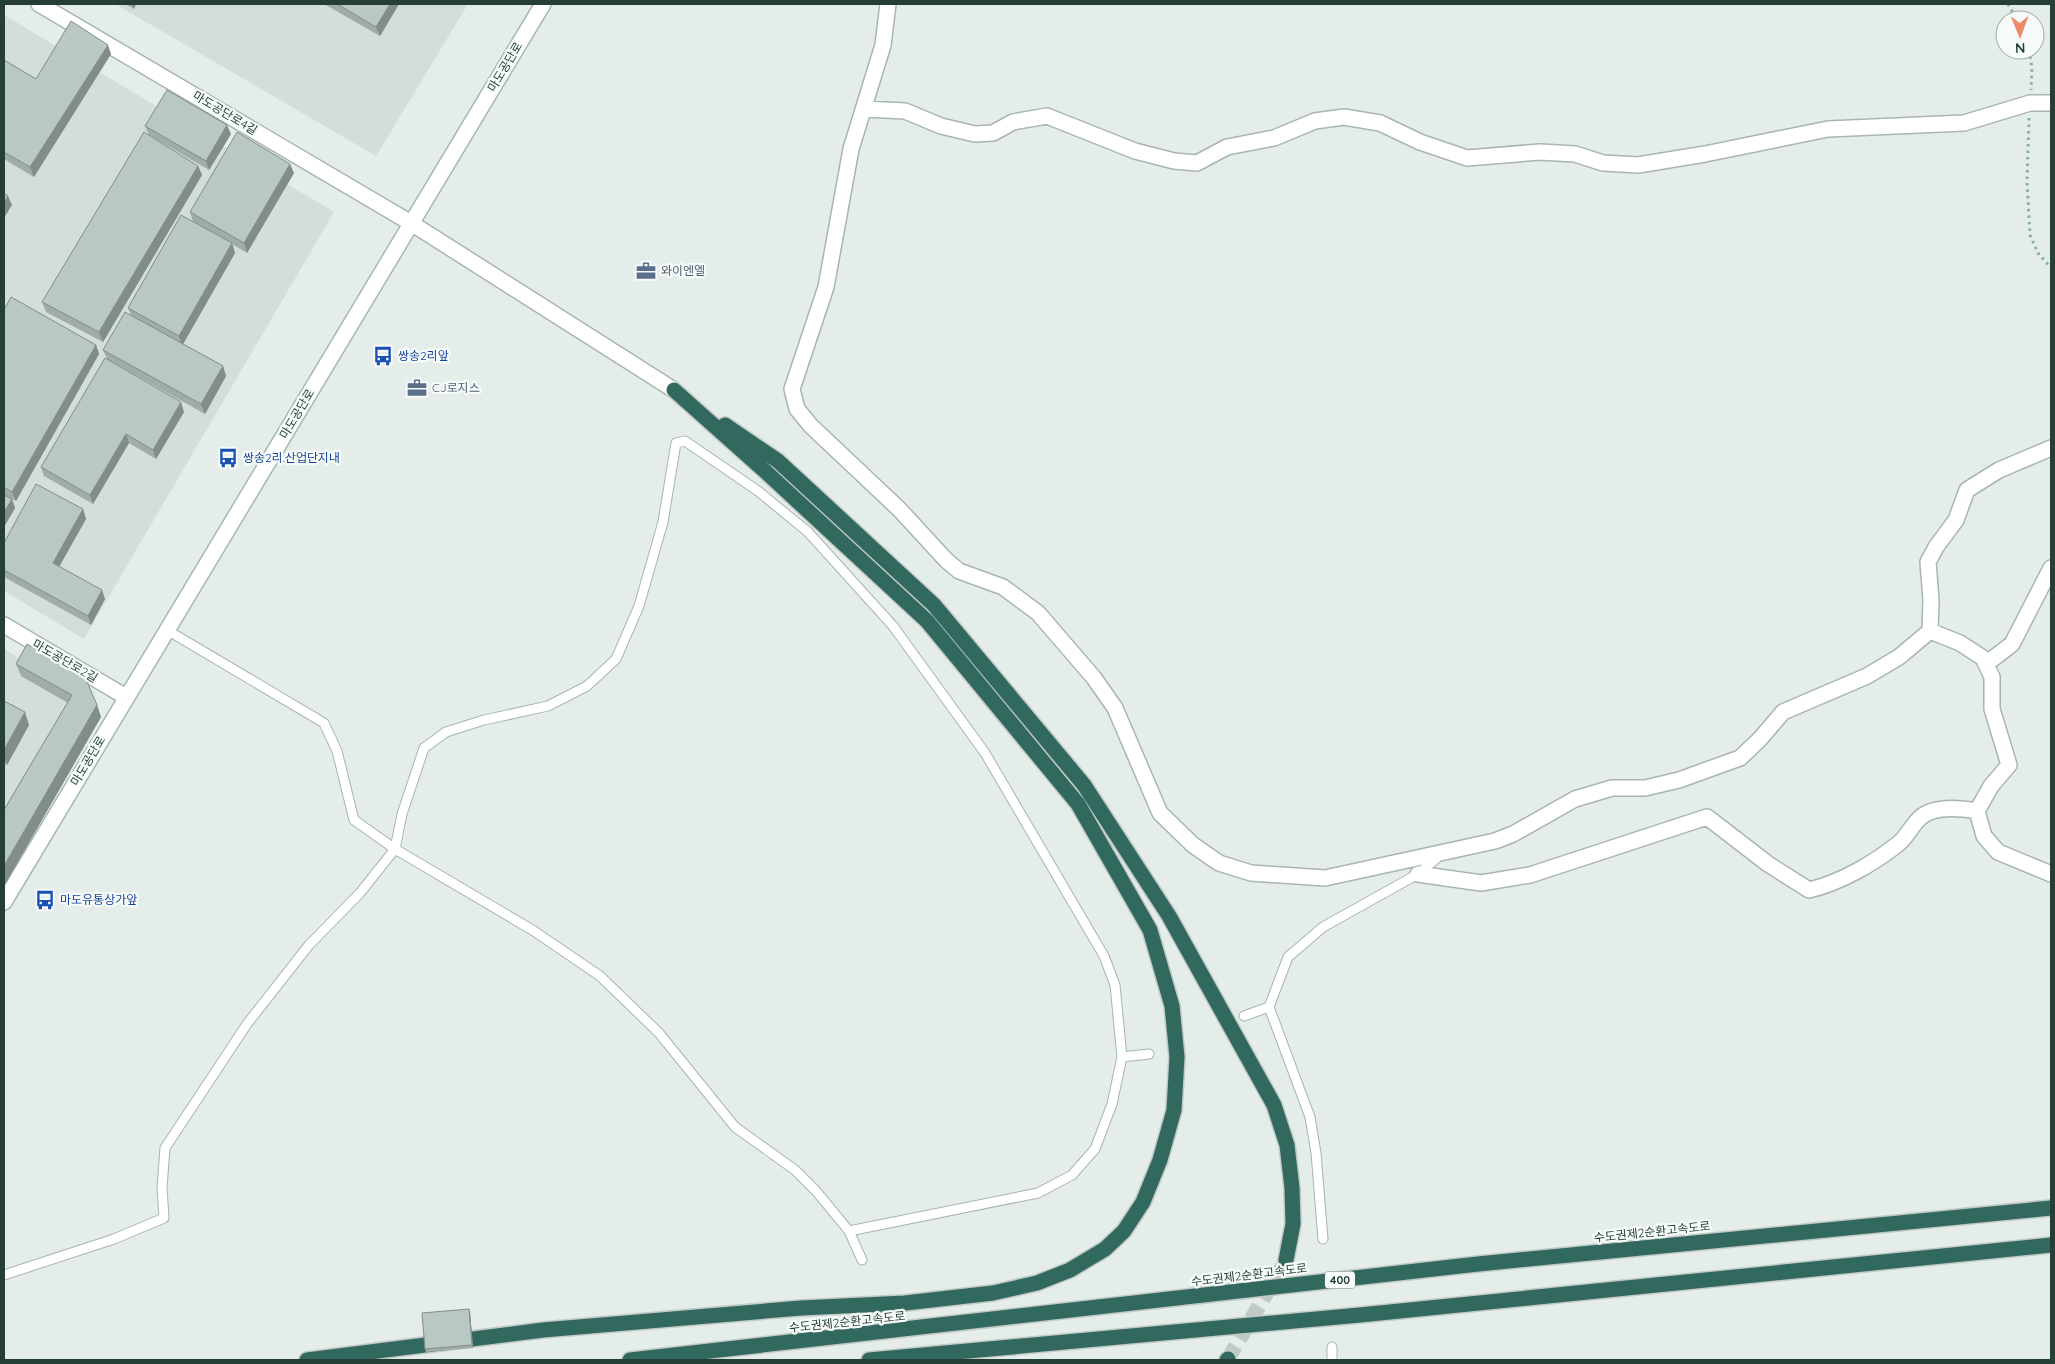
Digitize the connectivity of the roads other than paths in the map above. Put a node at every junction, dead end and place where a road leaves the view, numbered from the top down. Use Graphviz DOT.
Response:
graph roads {
  1 [pos="40,4"];
  2 [pos="543,4"];
  3 [pos="888,4"];
  4 [pos="2051,103"];
  5 [pos="864,108"];
  6 [pos="411,223"];
  7 [pos="674,390"];
  8 [pos="2051,448"];
  9 [pos="2051,568"];
  10 [pos="4,625"];
  11 [pos="167,630"];
  12 [pos="1930,631"];
  13 [pos="1986,664"];
  14 [pos="126,697"];
  15 [pos="1977,811"];
  16 [pos="395,849"];
  17 [pos="1446,850"];
  18 [pos="1418,874"];
  19 [pos="2051,874"];
  20 [pos="4,902"];
  21 [pos="1269,1007"];
  22 [pos="1244,1016"];
  23 [pos="1149,1054"];
  24 [pos="1122,1057"];
  25 [pos="2051,1208"];
  26 [pos="850,1231"];
  27 [pos="1322,1239"];
  28 [pos="2051,1245"];
  29 [pos="862,1260"];
  30 [pos="1286,1260"];
  31 [pos="4,1275"];
  32 [pos="1332,1347"];
  33 [pos="307,1360"];
  34 [pos="630,1360"];
  35 [pos="869,1360"];
  36 [pos="1332,1360"];
  1 -- 6 [label="street, 마도공단로4길"];
  2 -- 6 [label="street, 마도공단로"];
  3 -- 5 [label="street"];
  4 -- 5 [label="street"];
  5 -- 17 [label="street"];
  6 -- 7 [label="street, 마도공단로4길"];
  6 -- 11 [label="street, 마도공단로"];
  7 -- 30 [label="highway"];
  7 -- 33 [label="highway"];
  8 -- 12 [label="street"];
  9 -- 13 [label="street"];
  10 -- 14 [label="street, 마도공단로2길"];
  11 -- 14 [label="street, 마도공단로"];
  11 -- 16 [label="lane"];
  12 -- 13 [label="street"];
  12 -- 17 [label="street"];
  13 -- 15 [label="street"];
  14 -- 20 [label="street, 마도공단로"];
  15 -- 18 [label="street"];
  15 -- 19 [label="street"];
  16 -- 24 [label="lane"];
  16 -- 26 [label="lane"];
  16 -- 31 [label="lane"];
  17 -- 18 [label="lane"];
  18 -- 21 [label="lane"];
  21 -- 22 [label="lane"];
  21 -- 27 [label="lane"];
  23 -- 24 [label="lane"];
  24 -- 26 [label="lane"];
  25 -- 34 [label="highway, 수도권제2순환고속도로 / 400"];
  26 -- 29 [label="lane"];
  28 -- 35 [label="highway"];
  32 -- 36 [label="lane"];
}
